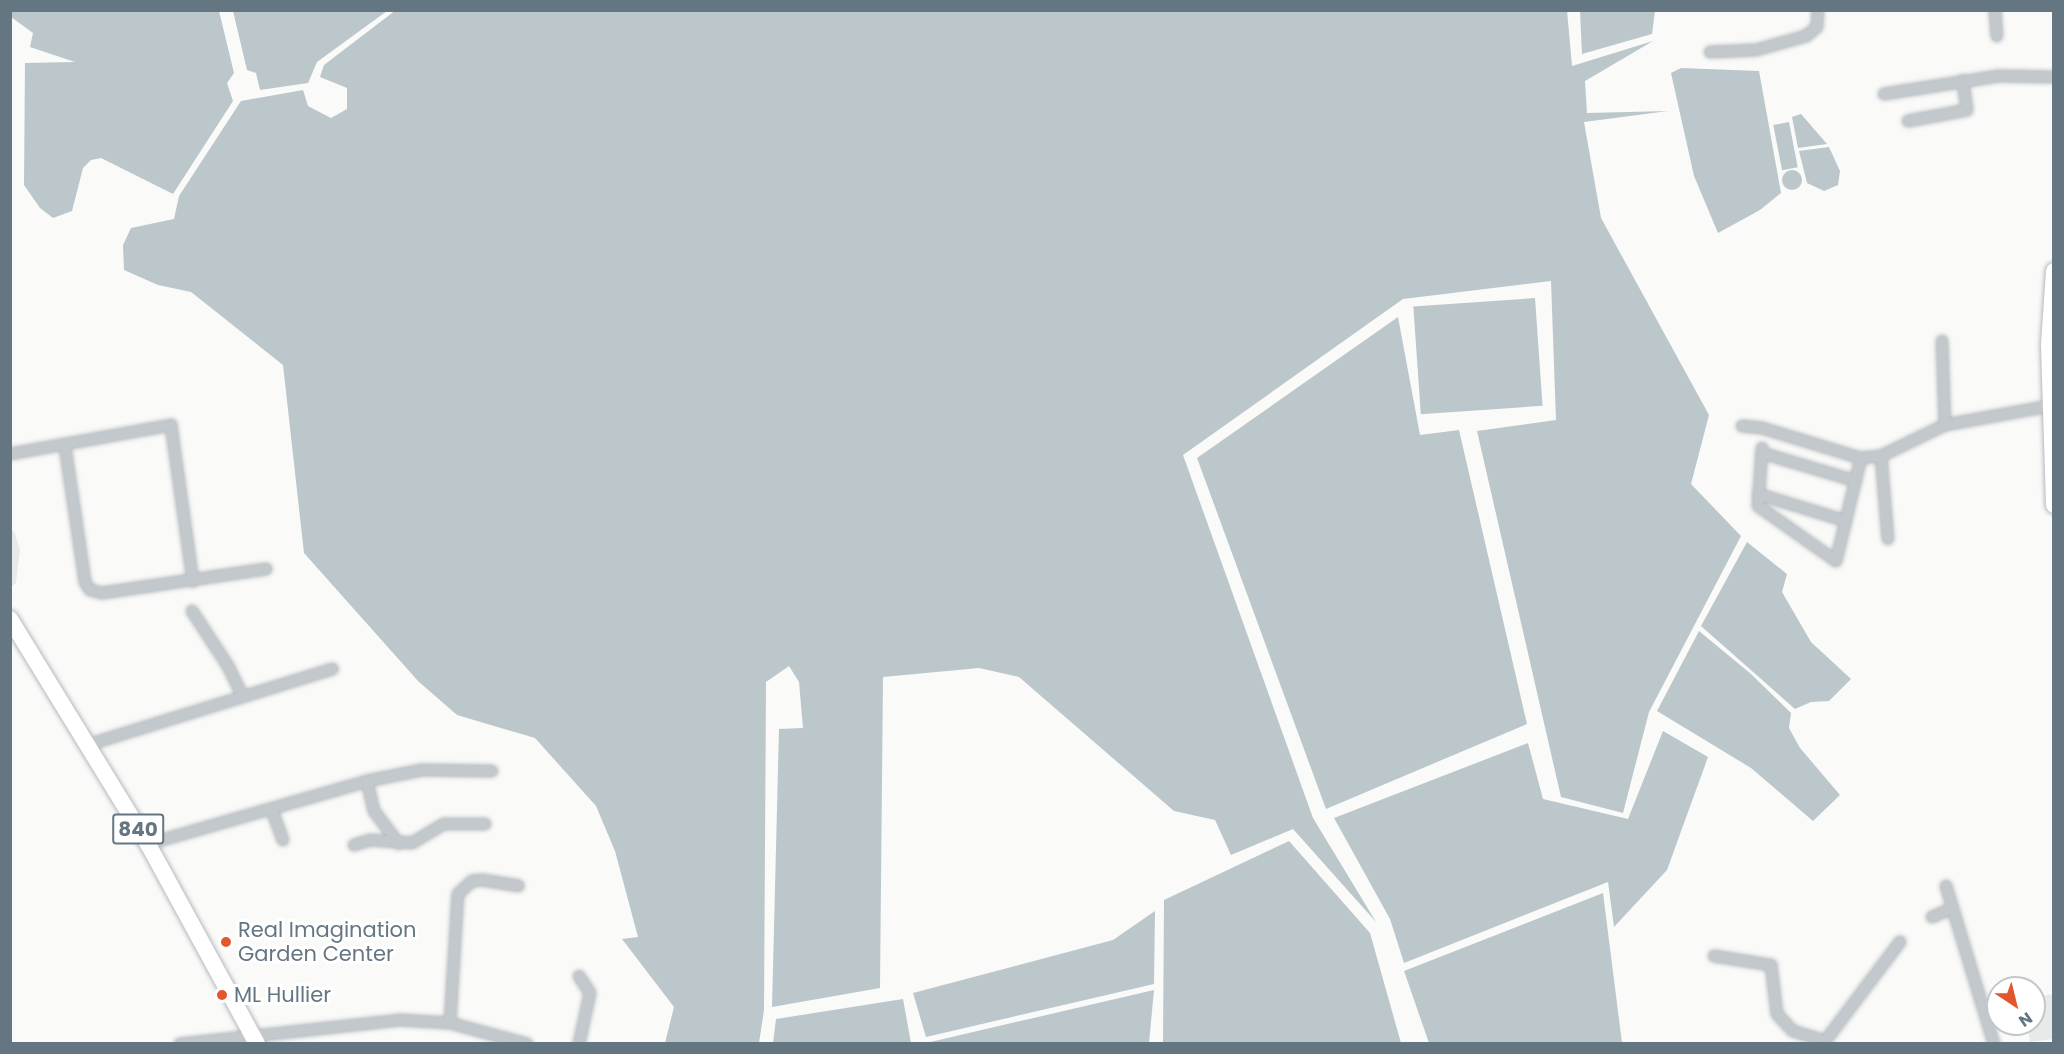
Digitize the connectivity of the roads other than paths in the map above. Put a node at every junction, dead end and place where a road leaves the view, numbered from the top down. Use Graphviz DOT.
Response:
graph roads {
  1 [pos="1818,10"];
  2 [pos="1995,10"];
  3 [pos="1997,36"];
  4 [pos="1710,52"];
  5 [pos="2054,77"];
  6 [pos="1963,80"];
  7 [pos="1884,94"];
  8 [pos="1908,121"];
  9 [pos="2054,271"];
  10 [pos="1942,340"];
  11 [pos="2051,395"];
  12 [pos="1945,425"];
  13 [pos="1742,426"];
  14 [pos="65,446"];
  15 [pos="10,454"];
  16 [pos="1881,456"];
  17 [pos="1861,458"];
  18 [pos="1856,481"];
  19 [pos="1758,494"];
  20 [pos="2054,505"];
  21 [pos="1846,521"];
  22 [pos="1888,539"];
  23 [pos="266,569"];
  24 [pos="193,580"];
  25 [pos="192,611"];
  26 [pos="10,619"];
  27 [pos="333,669"];
  28 [pos="243,697"];
  29 [pos="87,745"];
  30 [pos="492,771"];
  31 [pos="367,781"];
  32 [pos="272,810"];
  33 [pos="485,824"];
  34 [pos="283,840"];
  35 [pos="148,844"];
  36 [pos="399,844"];
  37 [pos="354,845"];
  38 [pos="519,886"];
  39 [pos="1946,886"];
  40 [pos="1953,908"];
  41 [pos="1932,917"];
  42 [pos="1900,942"];
  43 [pos="1714,956"];
  44 [pos="579,976"];
  45 [pos="450,1023"];
  46 [pos="255,1039"];
  47 [pos="1824,1042"];
  48 [pos="180,1044"];
  49 [pos="527,1044"];
  50 [pos="579,1044"];
  51 [pos="1994,1044"];
  1 -- 4 [label="street"];
  2 -- 3 [label="street"];
  5 -- 6 [label="street"];
  6 -- 7 [label="street"];
  6 -- 8 [label="street"];
  9 -- 11 [label="main road"];
  10 -- 12 [label="street"];
  11 -- 12 [label="street"];
  11 -- 20 [label="main road"];
  12 -- 16 [label="street"];
  13 -- 17 [label="street"];
  14 -- 15 [label="street"];
  14 -- 24 [label="street"];
  14 -- 24 [label="street"];
  16 -- 17 [label="street"];
  16 -- 22 [label="street"];
  17 -- 18 [label="street"];
  18 -- 19 [label="street"];
  18 -- 21 [label="street"];
  19 -- 21 [label="street"];
  19 -- 21 [label="street"];
  23 -- 24 [label="street"];
  25 -- 28 [label="street"];
  26 -- 29 [label="main road, 840"];
  27 -- 28 [label="street"];
  28 -- 29 [label="street"];
  29 -- 35 [label="main road, 840"];
  30 -- 31 [label="street"];
  31 -- 32 [label="street"];
  31 -- 36 [label="street"];
  32 -- 34 [label="street"];
  32 -- 35 [label="street"];
  33 -- 36 [label="street"];
  35 -- 46 [label="main road, 840"];
  36 -- 37 [label="street"];
  38 -- 45 [label="street"];
  39 -- 40 [label="street"];
  40 -- 41 [label="street"];
  40 -- 51 [label="street"];
  42 -- 47 [label="street"];
  43 -- 47 [label="street"];
  44 -- 50 [label="street"];
  45 -- 46 [label="street"];
  45 -- 49 [label="street"];
  46 -- 48 [label="street"];
}
